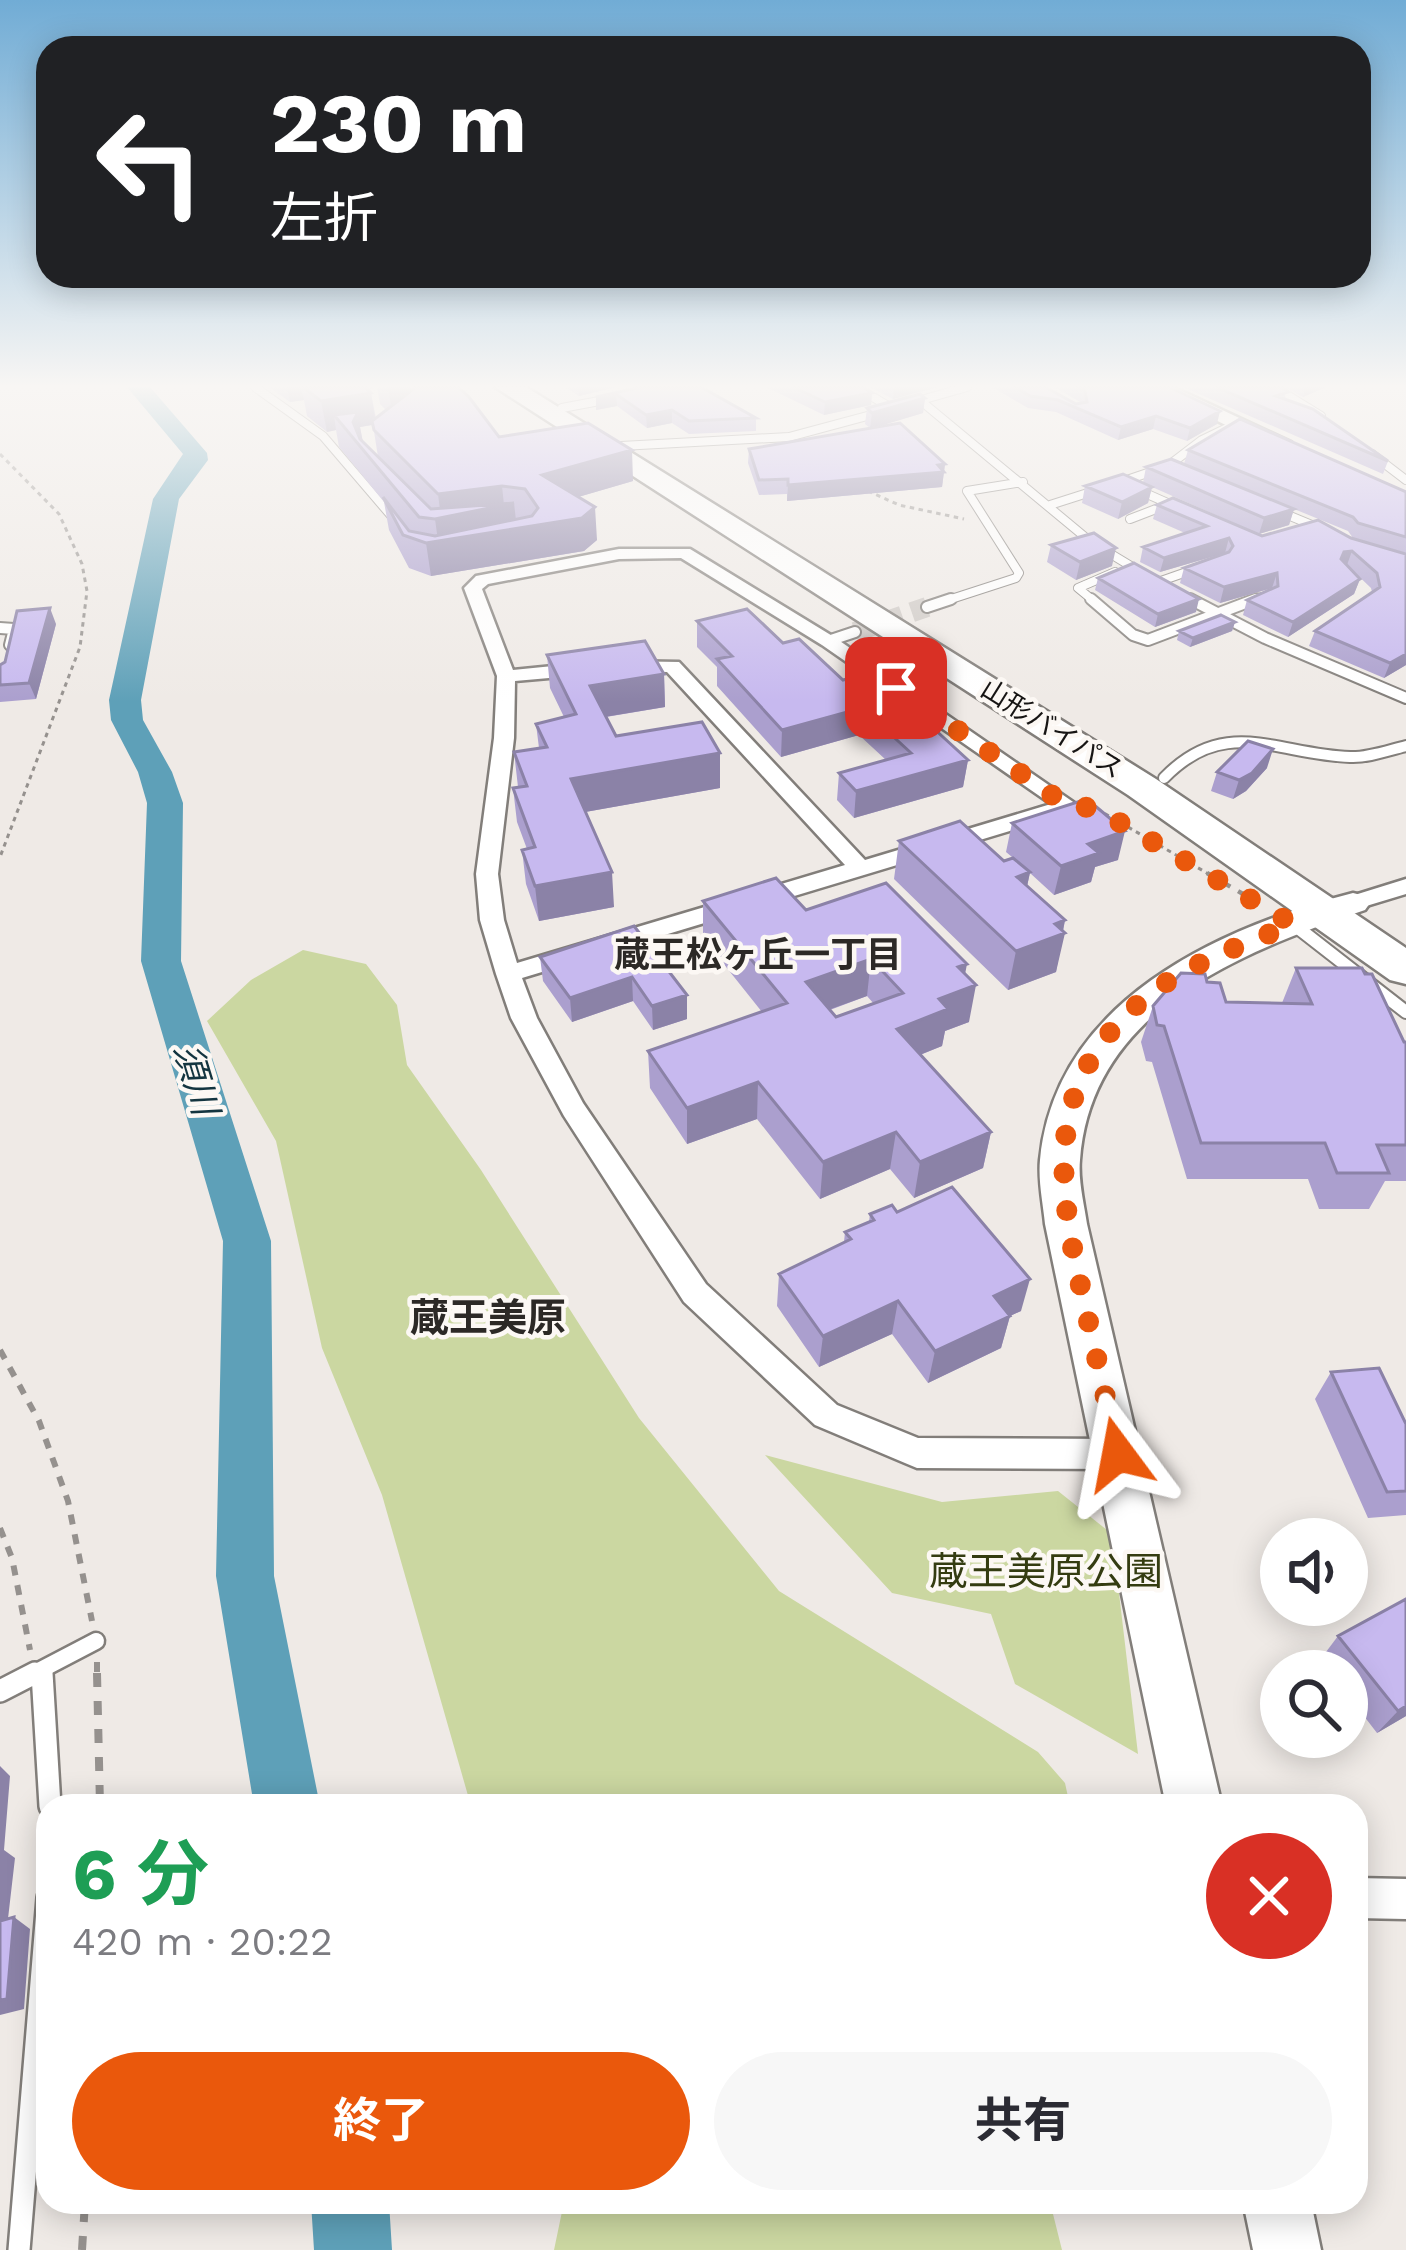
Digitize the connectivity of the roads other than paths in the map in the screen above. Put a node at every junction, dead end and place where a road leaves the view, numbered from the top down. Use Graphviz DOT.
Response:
graph roads {
  1 [pos="370,492"];
  2 [pos="676,492"];
  3 [pos="696,492"];
  4 [pos="968,492"];
  5 [pos="1035,492"];
  6 [pos="1090,492"];
  7 [pos="1142,492"];
  8 [pos="1169,504"];
  9 [pos="1050,505"];
  10 [pos="1272,508"];
  11 [pos="1187,512"];
  12 [pos="1130,519"];
  13 [pos="1313,526"];
  14 [pos="1298,531"];
  15 [pos="1329,532"];
  16 [pos="405,536"];
  17 [pos="1221,560"];
  18 [pos="1131,567"];
  19 [pos="1158,582"];
  20 [pos="1268,595"];
  21 [pos="927,608"];
  22 [pos="1219,615"];
  23 [pos="0,628"];
  24 [pos="855,632"];
  25 [pos="1304,640"];
  26 [pos="828,641"];
  27 [pos="1287,649"];
  28 [pos="6,661"];
  29 [pos="506,676"];
  30 [pos="1406,698"];
  31 [pos="1406,746"];
  32 [pos="1164,778"];
  33 [pos="859,867"];
  34 [pos="1406,886"];
  35 [pos="1325,913"];
  36 [pos="1406,942"];
  37 [pos="1406,969"];
  38 [pos="508,974"];
  39 [pos="1406,1012"];
  40 [pos="1118,1454"];
  41 [pos="96,1641"];
  42 [pos="38,1673"];
  43 [pos="0,1690"];
  44 [pos="49,1794"];
  45 [pos="1191,1794"];
  46 [pos="1368,1898"];
  47 [pos="1406,1899"];
  48 [pos="36,2044"];
  49 [pos="1279,2214"];
  50 [pos="19,2250"];
  51 [pos="1287,2250"];
  1 -- 16 [label="lane"];
  2 -- 35 [label="highway, 山形バイパス"];
  3 -- 32 [label="highway, 山形バイパス"];
  4 -- 21 [label="lane"];
  5 -- 9 [label="lane"];
  6 -- 9 [label="lane"];
  7 -- 8 [label="lane"];
  8 -- 11 [label="lane"];
  8 -- 12 [label="lane"];
  9 -- 18 [label="lane"];
  10 -- 13 [label="lane"];
  13 -- 14 [label="lane"];
  13 -- 15 [label="lane"];
  17 -- 19 [label="lane"];
  18 -- 19 [label="lane"];
  18 -- 22 [label="lane"];
  19 -- 22 [label="lane"];
  20 -- 22 [label="lane"];
  22 -- 27 [label="lane"];
  23 -- 28 [label="lane"];
  24 -- 26 [label="lane"];
  25 -- 27 [label="lane"];
  26 -- 29 [label="street"];
  26 -- 33 [label="street"];
  27 -- 30 [label="lane"];
  29 -- 33 [label="street"];
  29 -- 38 [label="street"];
  31 -- 32 [label="lane"];
  32 -- 35 [label="highway, 山形バイパス"];
  33 -- 38 [label="street"];
  34 -- 35 [label="street"];
  35 -- 36 [label="highway, 山形バイパス"];
  35 -- 37 [label="highway, 山形バイパス"];
  35 -- 39 [label="lane"];
  35 -- 40 [label="street"];
  38 -- 40 [label="street"];
  40 -- 45 [label="street"];
  41 -- 42 [label="lane"];
  42 -- 43 [label="lane"];
  42 -- 44 [label="lane"];
  46 -- 47 [label="street"];
  48 -- 50 [label="lane"];
  49 -- 51 [label="street"];
}
